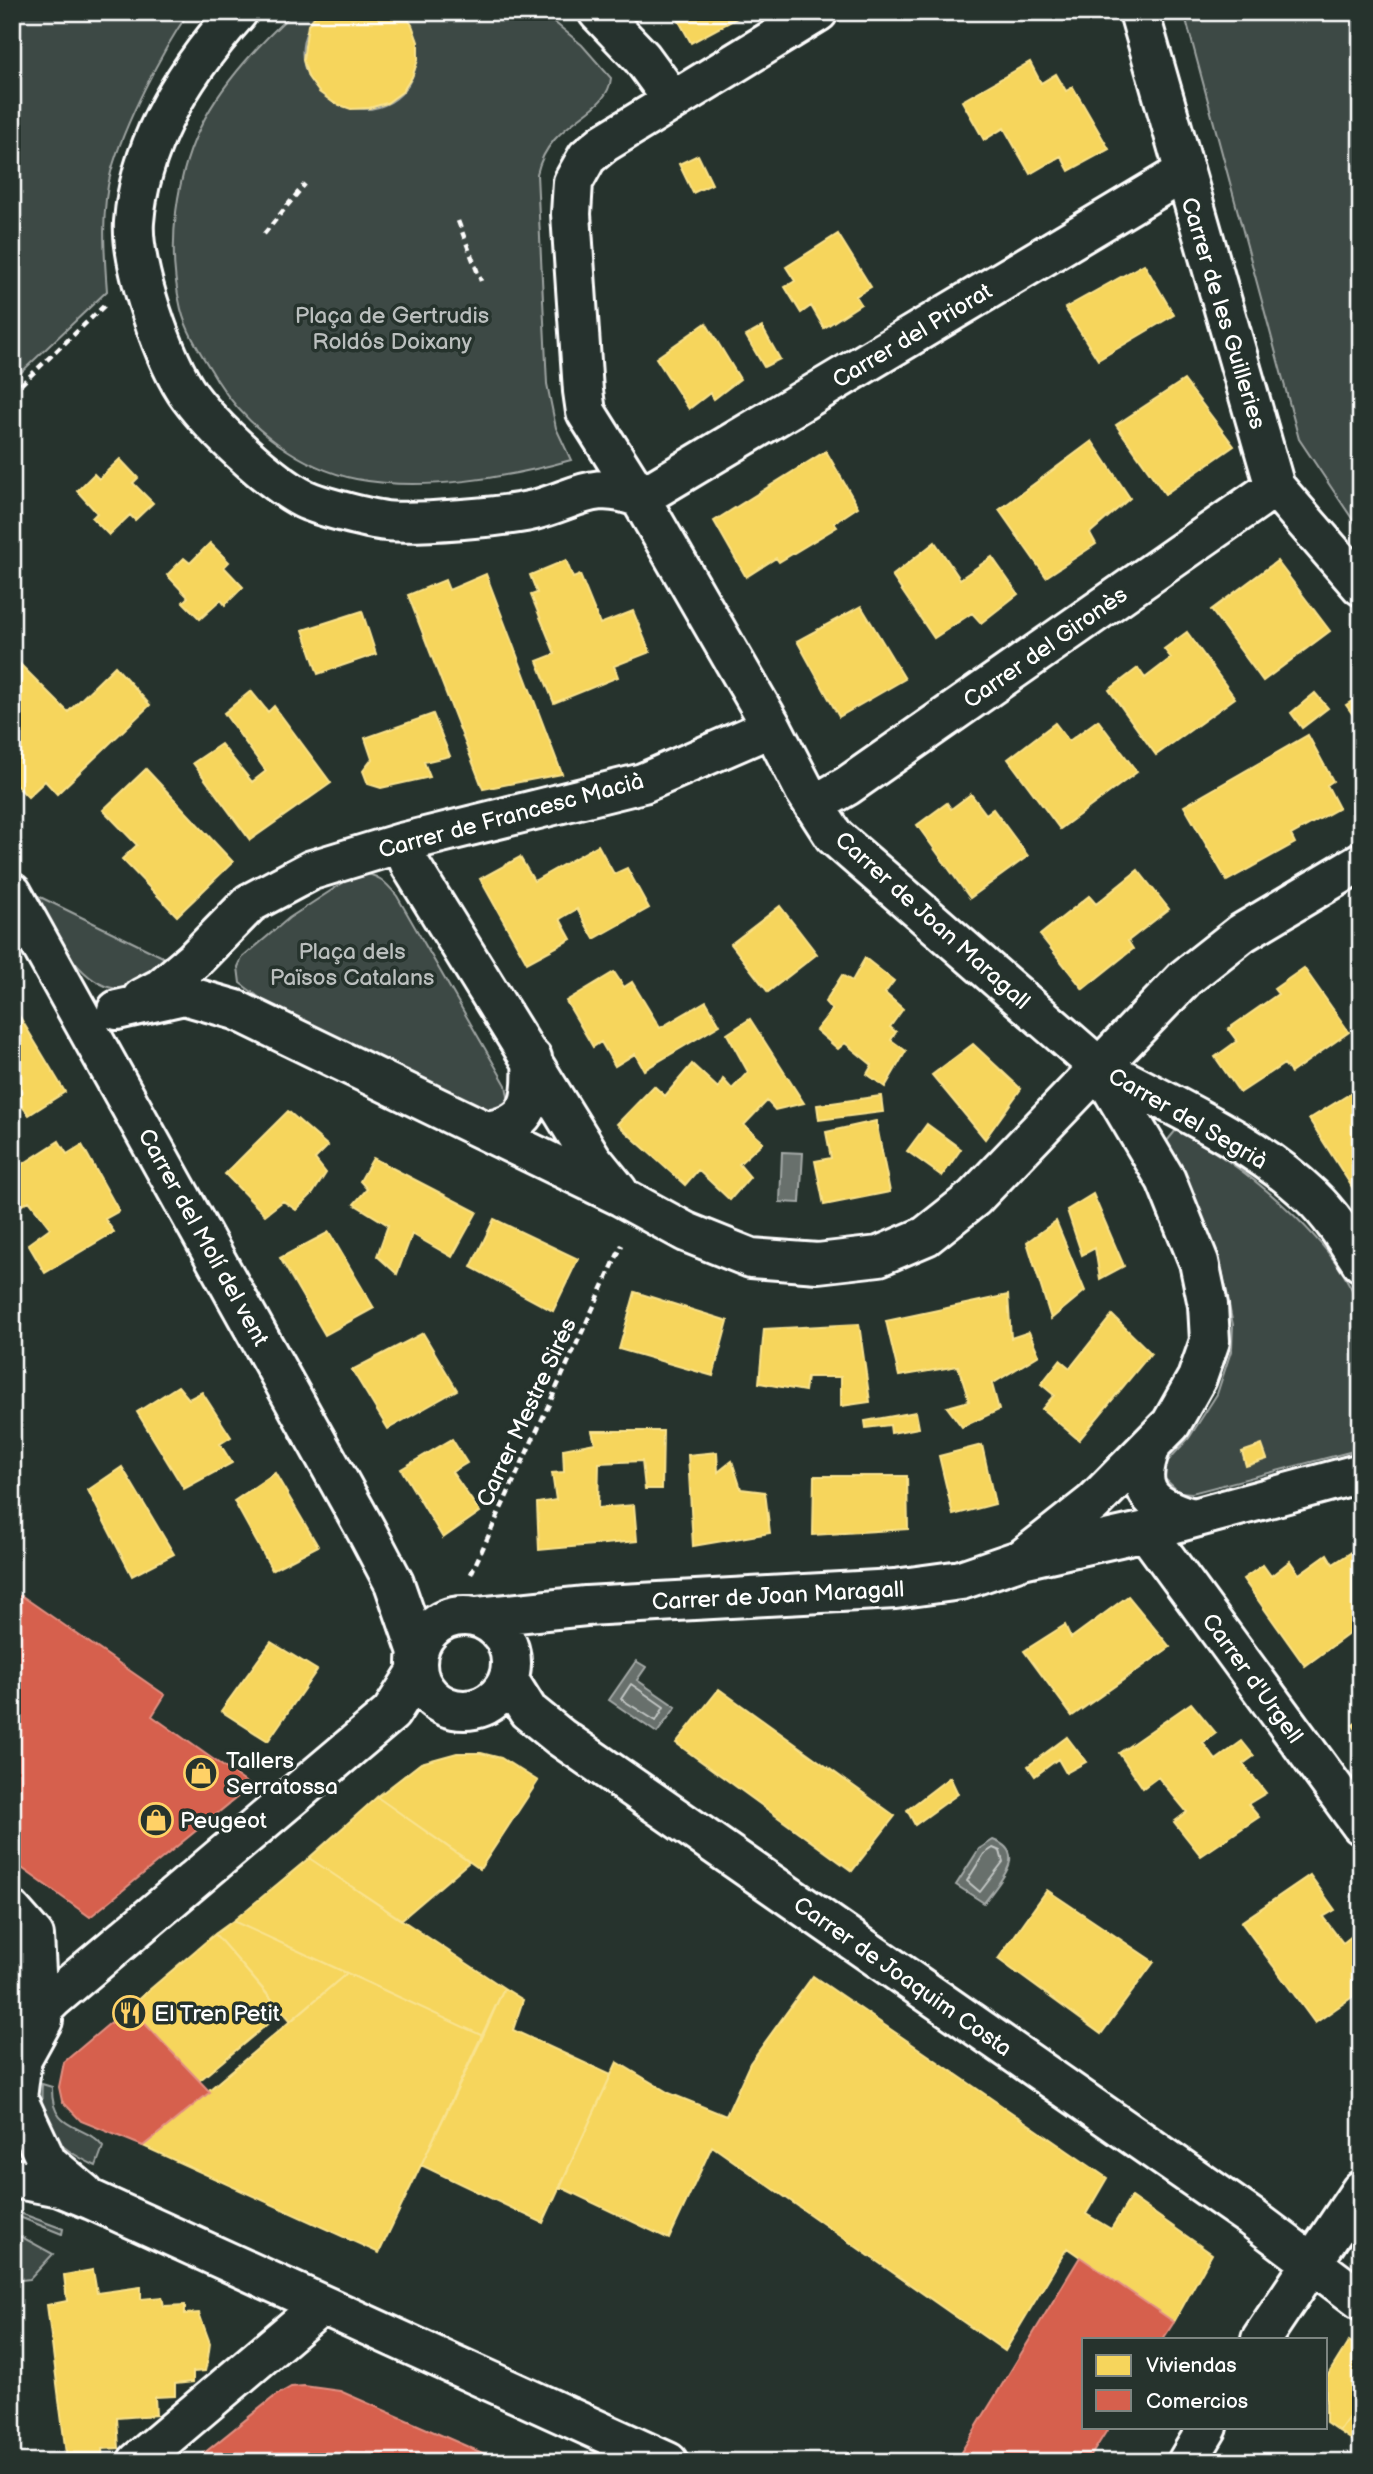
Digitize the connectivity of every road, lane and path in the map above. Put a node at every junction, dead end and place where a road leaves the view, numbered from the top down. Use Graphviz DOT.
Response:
graph roads {
  1 [pos="238,12"];
  2 [pos="598,12"];
  3 [pos="818,12"];
  4 [pos="1139,12"];
  5 [pos="672,99"];
  6 [pos="1182,173"];
  7 [pos="305,184"];
  8 [pos="458,221"];
  9 [pos="264,234"];
  10 [pos="481,281"];
  11 [pos="81,327"];
  12 [pos="12,393"];
  13 [pos="1275,487"];
  14 [pos="640,498"];
  15 [pos="1361,586"];
  16 [pos="772,727"];
  17 [pos="814,805"];
  18 [pos="401,843"];
  19 [pos="1361,862"];
  20 [pos="250,903"];
  21 [pos="15,907"];
  22 [pos="236,1010"];
  23 [pos="101,1017"];
  24 [pos="532,1058"];
  25 [pos="1099,1067"];
  26 [pos="486,1132"];
  27 [pos="622,1197"];
  28 [pos="1361,1262"];
  29 [pos="613,1266"];
  30 [pos="1151,1446"];
  31 [pos="1361,1473"];
  32 [pos="1189,1517"];
  33 [pos="1146,1531"];
  34 [pos="1021,1559"];
  35 [pos="471,1573"];
  36 [pos="394,1583"];
  37 [pos="531,1613"];
  38 [pos="462,1618"];
  39 [pos="506,1642"];
  40 [pos="417,1662"];
  41 [pos="508,1679"];
  42 [pos="445,1706"];
  43 [pos="391,1713"];
  44 [pos="1361,1825"];
  45 [pos="12,1911"];
  46 [pos="35,2010"];
  47 [pos="12,2040"];
  48 [pos="12,2178"];
  49 [pos="1361,2190"];
  50 [pos="76,2193"];
  51 [pos="1310,2262"];
  52 [pos="1361,2300"];
  53 [pos="322,2305"];
  54 [pos="1262,2338"];
  55 [pos="1207,2428"];
  56 [pos="137,2462"];
  57 [pos="668,2462"];
  58 [pos="1187,2462"];
  1 -- 14 [label="street"];
  2 -- 5 [label="street"];
  3 -- 5 [label="street, Carrer de Joan Maragall"];
  4 -- 6 [label="street, Carrer de les Guilleries"];
  5 -- 14 [label="street, Carrer de Joan Maragall"];
  6 -- 13 [label="street, Carrer de les Guilleries"];
  6 -- 14 [label="street, Carrer del Priorat"];
  7 -- 9 [label="path"];
  8 -- 10 [label="path"];
  11 -- 12 [label="path"];
  13 -- 15 [label="street, Carrer de les Guilleries"];
  13 -- 17 [label="street, Carrer del Gironès"];
  14 -- 16 [label="street, Carrer de Joan Maragall"];
  16 -- 17 [label="street, Carrer de Joan Maragall"];
  16 -- 18 [label="street, Carrer de Francesc Macià"];
  17 -- 25 [label="street, Carrer de Joan Maragall"];
  18 -- 20 [label="street, Carrer de Francesc Macià"];
  18 -- 24 [label="street"];
  19 -- 25 [label="street"];
  20 -- 22 [label="street, Carrer de Francesc Macià"];
  20 -- 23 [label="street, Carrer de Francesc Macià"];
  21 -- 23 [label="street, Carrer del Molí del vent"];
  22 -- 23 [label="street"];
  22 -- 26 [label="street"];
  23 -- 36 [label="street, Carrer del Molí del vent"];
  24 -- 26 [label="street"];
  24 -- 27 [label="street"];
  25 -- 27 [label="street"];
  25 -- 28 [label="street, Carrer del Segrià"];
  25 -- 30 [label="street, Carrer de Joan Maragall"];
  26 -- 27 [label="street"];
  29 -- 35 [label="path, Carrer Mestre Sirés"];
  30 -- 32 [label="street"];
  30 -- 34 [label="street, Carrer de Joan Maragall"];
  31 -- 32 [label="street, Carrer de Joan Maragall"];
  32 -- 33 [label="street, Carrer de Joan Maragall"];
  33 -- 34 [label="street, Carrer de Joan Maragall"];
  33 -- 44 [label="street, Carrer d'Urgell"];
  34 -- 37 [label="street, Carrer de Joan Maragall"];
  36 -- 38 [label="street, Carrer del Molí del vent"];
  36 -- 40 [label="street, Carrer del Molí del vent"];
  37 -- 38 [label="street, Carrer de Joan Maragall"];
  37 -- 39 [label="street"];
  38 -- 39 [label="street"];
  38 -- 40 [label="street"];
  39 -- 41 [label="street"];
  40 -- 42 [label="street"];
  40 -- 43 [label="street"];
  41 -- 42 [label="street"];
  41 -- 51 [label="street, Carrer de Joaquim Costa"];
  42 -- 43 [label="street"];
  43 -- 46 [label="street"];
  45 -- 46 [label="street"];
  46 -- 47 [label="street"];
  46 -- 50 [label="street"];
  48 -- 50 [label="street"];
  49 -- 51 [label="street"];
  50 -- 53 [label="street"];
  51 -- 52 [label="street, Carrer de Joaquim Costa"];
  51 -- 54 [label="street"];
  53 -- 56 [label="street"];
  53 -- 57 [label="street"];
  55 -- 58 [label="street"];
}
